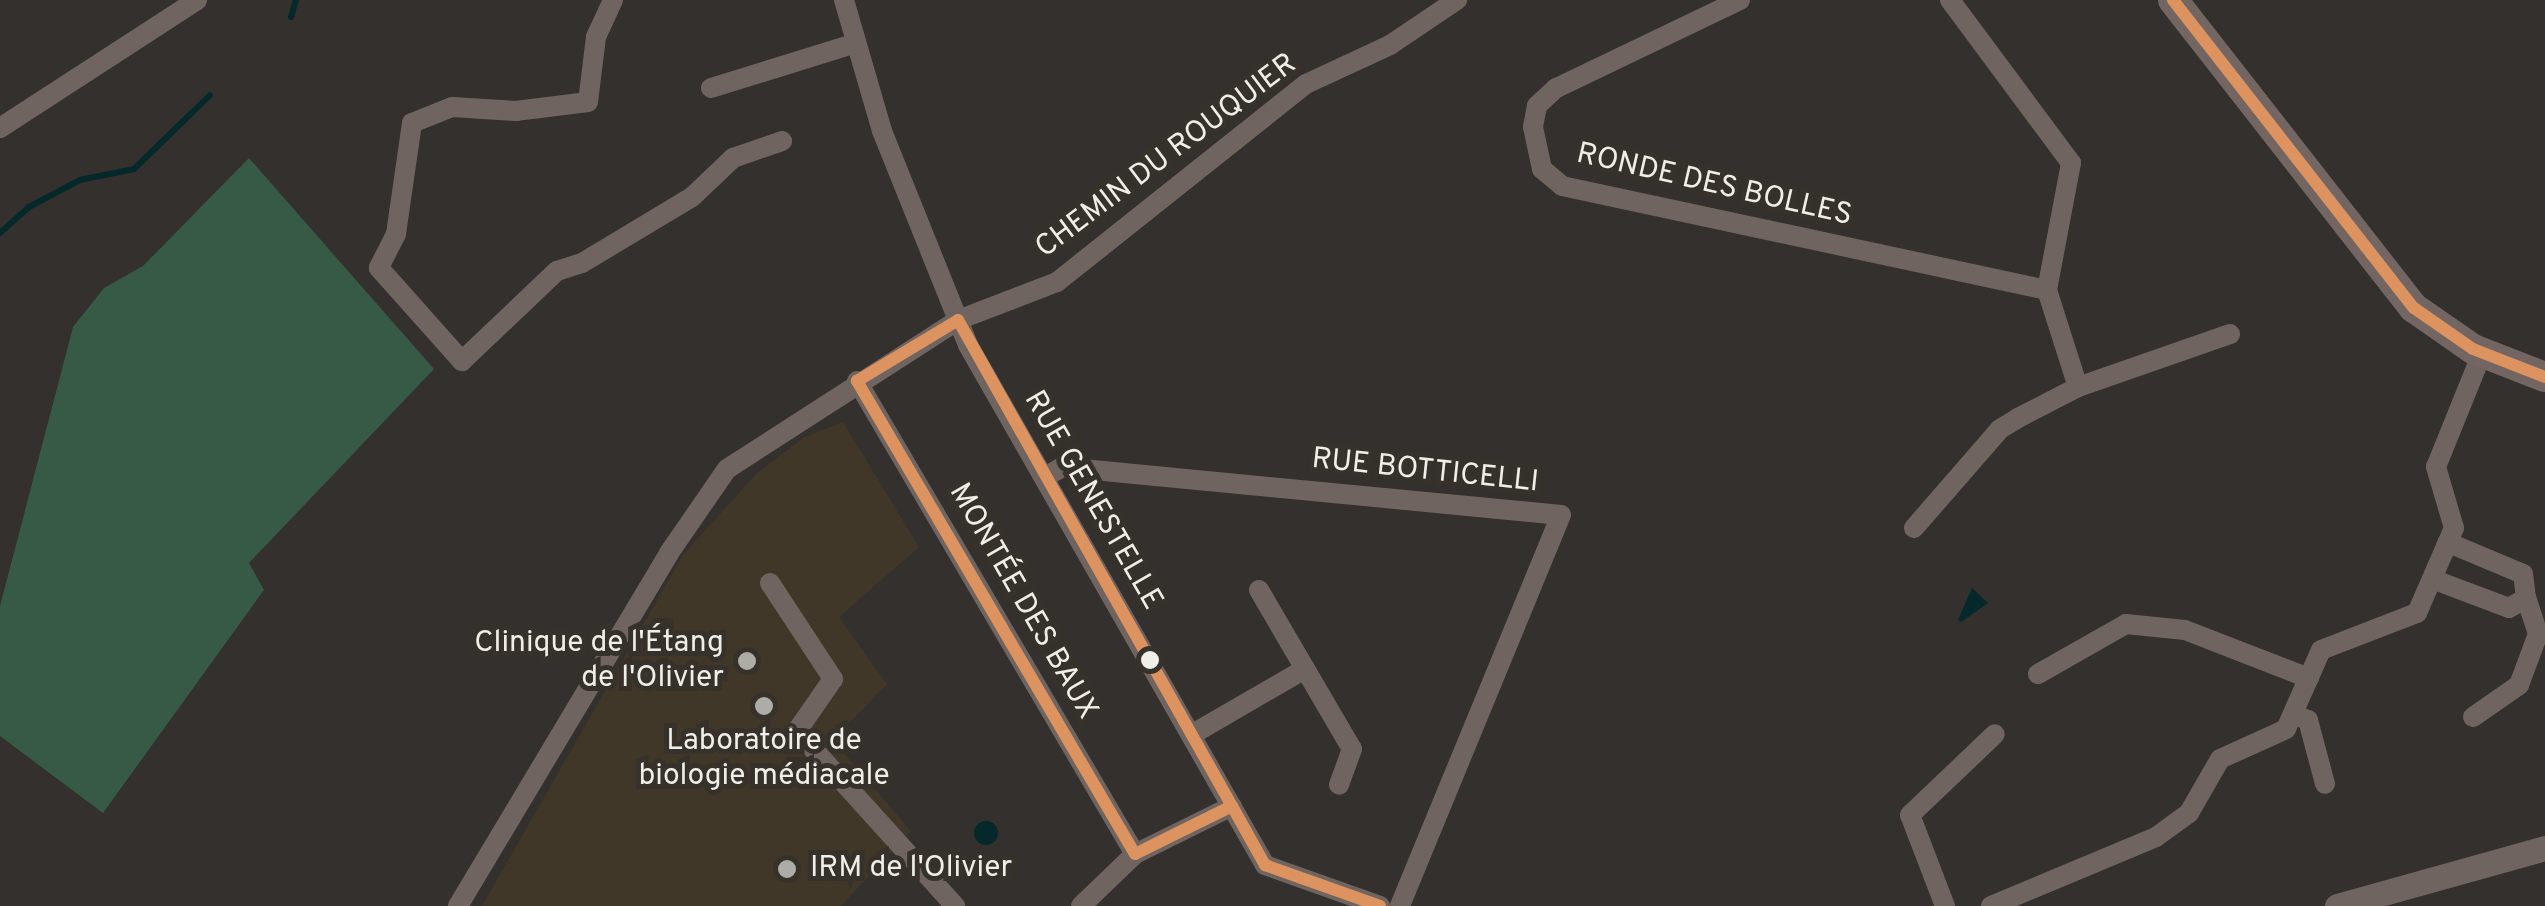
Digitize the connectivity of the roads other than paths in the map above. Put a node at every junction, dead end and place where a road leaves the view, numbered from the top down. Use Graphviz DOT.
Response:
graph roads {
  1 [pos="613,0"];
  2 [pos="844,0"];
  3 [pos="1457,0"];
  4 [pos="1740,0"];
  5 [pos="1950,0"];
  6 [pos="2174,0"];
  7 [pos="190,2"];
  8 [pos="856,42"];
  9 [pos="712,88"];
  10 [pos="0,128"];
  11 [pos="782,140"];
  12 [pos="2047,290"];
  13 [pos="958,320"];
  14 [pos="2230,334"];
  15 [pos="2482,353"];
  16 [pos="2545,376"];
  17 [pos="857,381"];
  18 [pos="2078,387"];
  19 [pos="1045,477"];
  20 [pos="1914,528"];
  21 [pos="2448,542"];
  22 [pos="2432,579"];
  23 [pos="770,583"];
  24 [pos="1259,590"];
  25 [pos="2526,598"];
  26 [pos="1305,669"];
  27 [pos="2038,674"];
  28 [pos="2308,678"];
  29 [pos="2293,714"];
  30 [pos="2473,717"];
  31 [pos="1994,734"];
  32 [pos="1191,735"];
  33 [pos="2326,784"];
  34 [pos="1339,785"];
  35 [pos="1232,806"];
  36 [pos="2545,830"];
  37 [pos="2545,848"];
  38 [pos="1135,854"];
  39 [pos="2488,860"];
  40 [pos="458,906"];
  41 [pos="955,906"];
  42 [pos="1082,906"];
  43 [pos="1380,906"];
  44 [pos="1400,906"];
  45 [pos="1945,906"];
  46 [pos="1990,906"];
  47 [pos="2337,906"];
  1 -- 11 [label="street"];
  2 -- 8 [label="street, RUE GENESTELLE"];
  3 -- 13 [label="street, CHEMIN DU ROUQUIER"];
  4 -- 12 [label="street, RONDE DES BOLLES"];
  5 -- 12 [label="street"];
  6 -- 15 [label="main road"];
  7 -- 10 [label="street"];
  8 -- 9 [label="street"];
  8 -- 13 [label="street, RUE GENESTELLE"];
  12 -- 18 [label="street"];
  13 -- 17 [label="street, CHEMIN DU ROUQUIER"];
  13 -- 19 [label="street, RUE GENESTELLE"];
  14 -- 18 [label="street"];
  15 -- 16 [label="main road"];
  15 -- 21 [label="street"];
  17 -- 38 [label="street, MONTÉE DES BAUX"];
  17 -- 40 [label="street, CHEMIN DU ROUQUIER"];
  18 -- 20 [label="street"];
  19 -- 32 [label="street, RUE GENESTELLE"];
  19 -- 44 [label="street, RUE BOTTICELLI"];
  21 -- 22 [label="street"];
  21 -- 25 [label="street"];
  22 -- 25 [label="street"];
  22 -- 28 [label="street"];
  23 -- 41 [label="street"];
  24 -- 26 [label="street"];
  25 -- 30 [label="street"];
  26 -- 32 [label="street"];
  26 -- 34 [label="street"];
  27 -- 28 [label="street"];
  28 -- 29 [label="street"];
  29 -- 33 [label="street"];
  29 -- 46 [label="street"];
  31 -- 45 [label="street"];
  32 -- 35 [label="street, RUE GENESTELLE"];
  35 -- 38 [label="street"];
  35 -- 43 [label="street, RUE GENESTELLE"];
  36 -- 39 [label="street"];
  37 -- 39 [label="street"];
  38 -- 42 [label="street"];
  39 -- 47 [label="street"];
}
